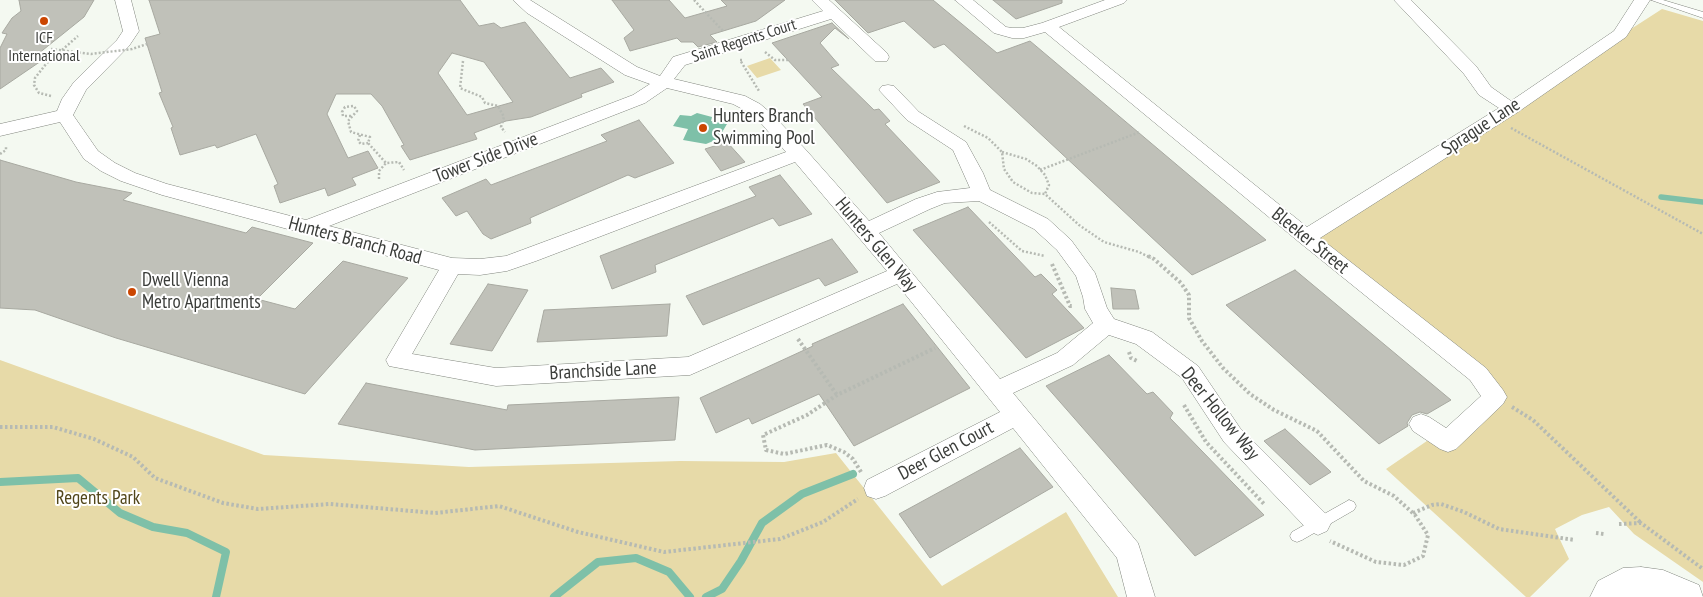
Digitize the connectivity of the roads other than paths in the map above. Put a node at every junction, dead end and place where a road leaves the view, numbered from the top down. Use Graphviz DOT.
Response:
graph roads {
  1 [pos="123,0"];
  2 [pos="521,0"];
  3 [pos="820,0"];
  4 [pos="1120,0"];
  5 [pos="1402,0"];
  6 [pos="1642,0"];
  7 [pos="1655,0"];
  8 [pos="971,1"];
  9 [pos="832,13"];
  10 [pos="1703,15"];
  11 [pos="1048,26"];
  12 [pos="881,58"];
  13 [pos="664,82"];
  14 [pos="888,90"];
  15 [pos="60,108"];
  16 [pos="1512,108"];
  17 [pos="3,138"];
  18 [pos="799,154"];
  19 [pos="982,194"];
  20 [pos="305,228"];
  21 [pos="866,231"];
  22 [pos="1306,238"];
  23 [pos="452,266"];
  24 [pos="900,274"];
  25 [pos="1106,326"];
  26 [pos="998,390"];
  27 [pos="1017,414"];
  28 [pos="1421,424"];
  29 [pos="873,490"];
  30 [pos="1349,506"];
  31 [pos="1318,523"];
  32 [pos="1297,536"];
  33 [pos="1140,597"];
  34 [pos="1608,597"];
  35 [pos="1687,597"];
  1 -- 15 [label="street"];
  2 -- 13 [label="street, Hunters Glen Way"];
  3 -- 9 [label="street"];
  4 -- 11 [label="street"];
  5 -- 16 [label="street"];
  6 -- 16 [label="street, Sprague Lane"];
  7 -- 10 [label="lane"];
  8 -- 11 [label="street"];
  9 -- 12 [label="street"];
  9 -- 13 [label="street, Saint Regents Court"];
  11 -- 22 [label="street, Bleeker Street"];
  13 -- 18 [label="street, Hunters Glen Way"];
  13 -- 20 [label="street, Tower Side Drive"];
  14 -- 19 [label="street"];
  15 -- 17 [label="street"];
  15 -- 20 [label="street, Hunters Branch Road"];
  16 -- 22 [label="street, Sprague Lane"];
  18 -- 21 [label="street, Hunters Glen Way"];
  18 -- 23 [label="street, Hunters Branch Road"];
  19 -- 21 [label="street"];
  19 -- 25 [label="street"];
  20 -- 23 [label="street, Hunters Branch Road"];
  21 -- 24 [label="street, Hunters Glen Way"];
  22 -- 28 [label="street, Bleeker Street"];
  23 -- 24 [label="street, Branchside Lane"];
  24 -- 26 [label="street, Hunters Glen Way"];
  25 -- 26 [label="street"];
  25 -- 31 [label="street, Deer Hollow Way"];
  26 -- 27 [label="street, Hunters Glen Way"];
  27 -- 29 [label="street, Deer Glen Court"];
  27 -- 33 [label="street, Hunters Glen Way"];
  30 -- 31 [label="lane"];
  31 -- 32 [label="lane"];
  34 -- 35 [label="street"];
}
